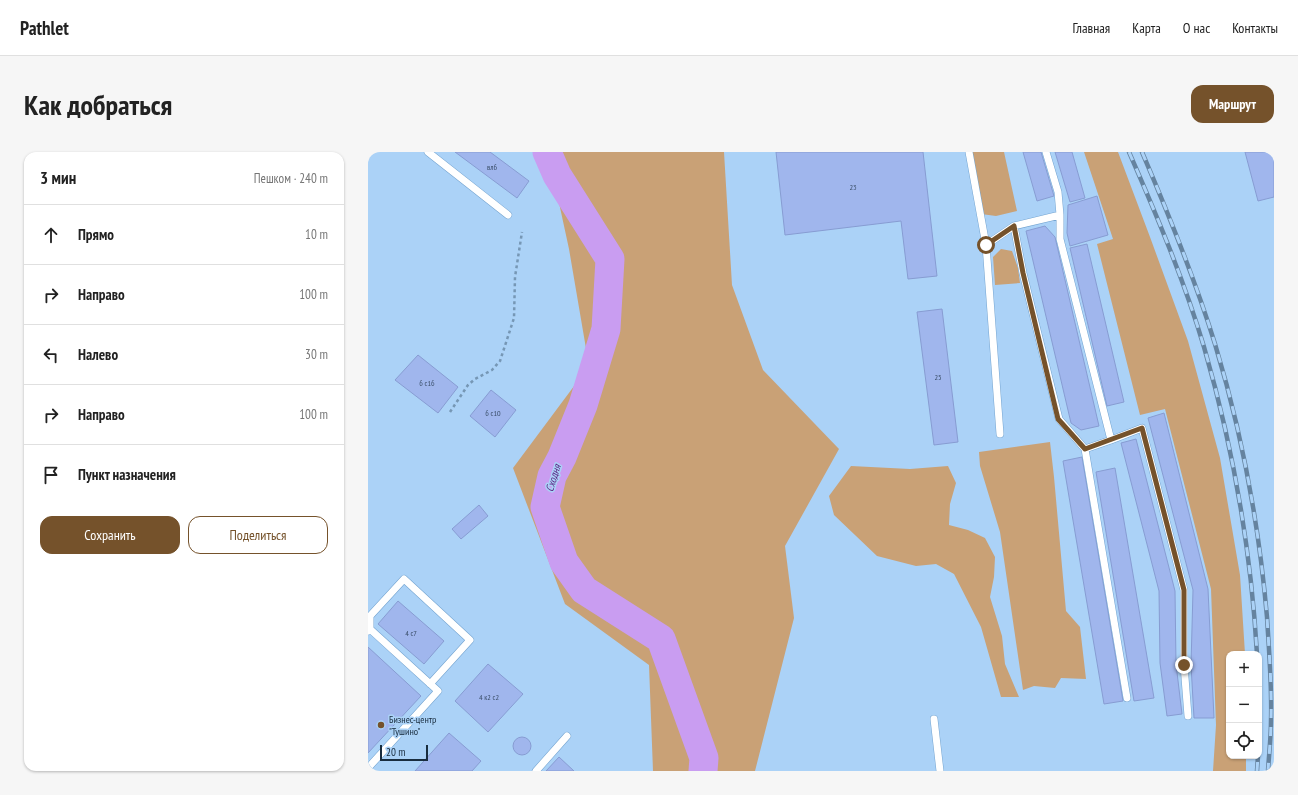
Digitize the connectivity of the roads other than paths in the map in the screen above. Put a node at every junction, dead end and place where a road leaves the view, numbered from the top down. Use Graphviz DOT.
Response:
graph roads {
  1 [pos="428,152"];
  2 [pos="969,152"];
  3 [pos="1046,152"];
  4 [pos="508,215"];
  5 [pos="1060,215"];
  6 [pos="1014,226"];
  7 [pos="986,245"];
  8 [pos="1000,434"];
  9 [pos="1111,440"];
  10 [pos="1085,449"];
  11 [pos="369,630"];
  12 [pos="430,684"];
  13 [pos="1127,698"];
  14 [pos="1188,716"];
  15 [pos="934,719"];
  16 [pos="567,736"];
  17 [pos="368,768"];
  18 [pos="536,771"];
  19 [pos="940,771"];
  1 -- 4 [label="lane"];
  2 -- 7 [label="lane"];
  3 -- 5 [label="lane"];
  5 -- 6 [label="lane"];
  5 -- 9 [label="lane"];
  6 -- 7 [label="lane"];
  6 -- 10 [label="lane"];
  7 -- 8 [label="lane"];
  9 -- 10 [label="lane"];
  9 -- 14 [label="lane"];
  10 -- 13 [label="lane"];
  11 -- 12 [label="lane"];
  11 -- 12 [label="lane"];
  12 -- 17 [label="lane"];
  15 -- 19 [label="lane"];
  16 -- 18 [label="lane"];
}
